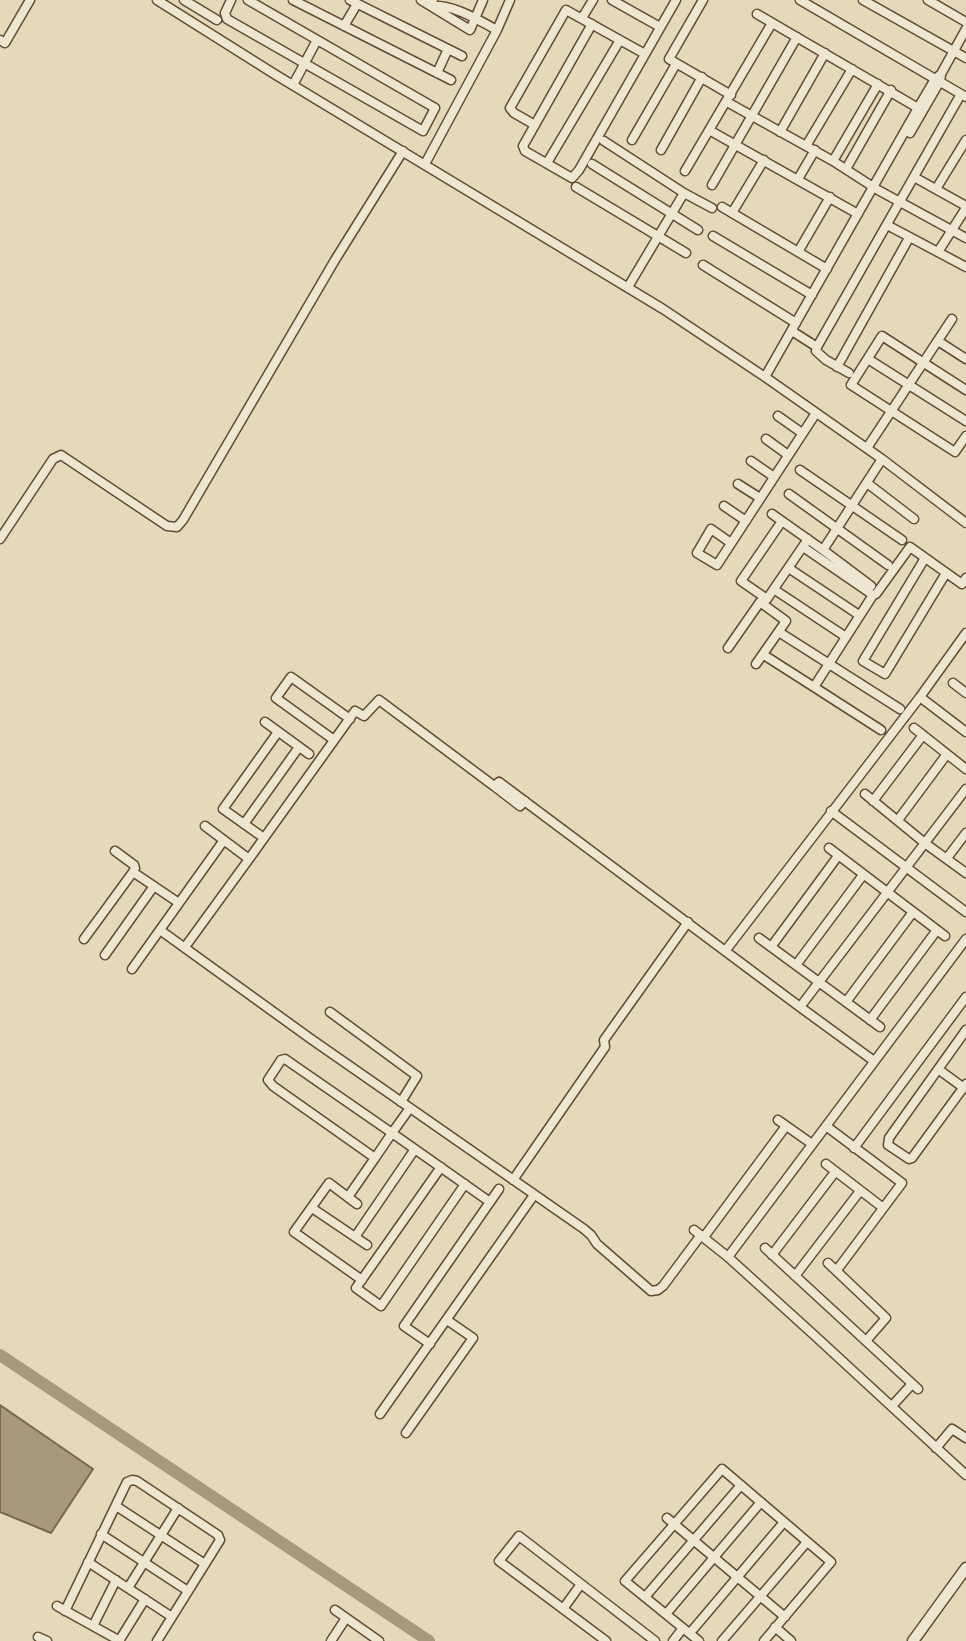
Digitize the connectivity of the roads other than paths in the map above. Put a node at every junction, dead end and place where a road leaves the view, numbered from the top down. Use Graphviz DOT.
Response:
graph roads {
  1 [pos="30,0"];
  2 [pos="157,0"];
  3 [pos="184,0"];
  4 [pos="231,0"];
  5 [pos="248,0"];
  6 [pos="293,0"];
  7 [pos="421,0"];
  8 [pos="483,0"];
  9 [pos="510,0"];
  10 [pos="593,0"];
  11 [pos="612,0"];
  12 [pos="703,0"];
  13 [pos="863,0"];
  14 [pos="928,0"];
  15 [pos="674,1"];
  16 [pos="805,1"];
  17 [pos="354,2"];
  18 [pos="432,3"];
  19 [pos="199,4"];
  20 [pos="757,14"];
  21 [pos="475,18"];
  22 [pos="582,18"];
  23 [pos="190,19"];
  24 [pos="217,20"];
  25 [pos="966,22"];
  26 [pos="772,23"];
  27 [pos="592,24"];
  28 [pos="344,26"];
  29 [pos="660,27"];
  30 [pos="966,29"];
  31 [pos="497,30"];
  32 [pos="797,37"];
  33 [pos="0,40"];
  34 [pos="317,40"];
  35 [pos="620,40"];
  36 [pos="448,49"];
  37 [pos="954,51"];
  38 [pos="825,53"];
  39 [pos="645,54"];
  40 [pos="462,56"];
  41 [pos="966,58"];
  42 [pos="305,64"];
  43 [pos="676,64"];
  44 [pos="852,69"];
  45 [pos="437,73"];
  46 [pos="702,77"];
  47 [pos="939,78"];
  48 [pos="451,80"];
  49 [pos="878,84"];
  50 [pos="293,85"];
  51 [pos="891,90"];
  52 [pos="964,95"];
  53 [pos="729,98"];
  54 [pos="918,108"];
  55 [pos="751,116"];
  56 [pos="535,125"];
  57 [pos="709,130"];
  58 [pos="780,132"];
  59 [pos="632,140"];
  60 [pos="966,140"];
  61 [pos="604,141"];
  62 [pos="735,144"];
  63 [pos="810,148"];
  64 [pos="661,150"];
  65 [pos="403,151"];
  66 [pos="764,160"];
  67 [pos="833,161"];
  68 [pos="547,163"];
  69 [pos="425,164"];
  70 [pos="592,164"];
  71 [pos="846,169"];
  72 [pos="685,171"];
  73 [pos="914,177"];
  74 [pos="798,179"];
  75 [pos="712,185"];
  76 [pos="576,187"];
  77 [pos="876,189"];
  78 [pos="936,189"];
  79 [pos="684,193"];
  80 [pos="966,193"];
  81 [pos="830,197"];
  82 [pos="899,202"];
  83 [pos="964,206"];
  84 [pos="722,207"];
  85 [pos="712,208"];
  86 [pos="732,213"];
  87 [pos="672,214"];
  88 [pos="858,214"];
  89 [pos="887,225"];
  90 [pos="698,230"];
  91 [pos="952,231"];
  92 [pos="659,236"];
  93 [pos="713,236"];
  94 [pos="909,238"];
  95 [pos="966,238"];
  96 [pos="798,252"];
  97 [pos="938,252"];
  98 [pos="686,253"];
  99 [pos="703,265"];
  100 [pos="966,267"];
  101 [pos="827,269"];
  102 [pos="628,287"];
  103 [pos="812,295"];
  104 [pos="952,319"];
  105 [pos="796,323"];
  106 [pos="795,333"];
  107 [pos="938,341"];
  108 [pos="817,347"];
  109 [pos="778,358"];
  110 [pos="868,359"];
  111 [pos="966,359"];
  112 [pos="924,362"];
  113 [pos="837,367"];
  114 [pos="849,373"];
  115 [pos="766,378"];
  116 [pos="909,385"];
  117 [pos="966,390"];
  118 [pos="892,411"];
  119 [pos="816,413"];
  120 [pos="778,416"];
  121 [pos="966,421"];
  122 [pos="802,433"];
  123 [pos="966,436"];
  124 [pos="766,439"];
  125 [pos="867,448"];
  126 [pos="788,455"];
  127 [pos="882,459"];
  128 [pos="751,461"];
  129 [pos="800,470"];
  130 [pos="774,477"];
  131 [pos="867,483"];
  132 [pos="738,484"];
  133 [pos="789,494"];
  134 [pos="760,498"];
  135 [pos="852,505"];
  136 [pos="724,506"];
  137 [pos="772,514"];
  138 [pos="914,519"];
  139 [pos="746,521"];
  140 [pos="782,521"];
  141 [pos="966,523"];
  142 [pos="837,528"];
  143 [pos="0,539"];
  144 [pos="902,540"];
  145 [pos="731,543"];
  146 [pos="807,544"];
  147 [pos="823,550"];
  148 [pos="925,558"];
  149 [pos="888,565"];
  150 [pos="793,571"];
  151 [pos="946,573"];
  152 [pos="966,578"];
  153 [pos="872,590"];
  154 [pos="778,592"];
  155 [pos="764,601"];
  156 [pos="859,615"];
  157 [pos="966,633"];
  158 [pos="782,634"];
  159 [pos="846,637"];
  160 [pos="728,648"];
  161 [pos="767,657"];
  162 [pos="756,664"];
  163 [pos="829,664"];
  164 [pos="953,683"];
  165 [pos="814,687"];
  166 [pos="965,690"];
  167 [pos="920,697"];
  168 [pos="900,709"];
  169 [pos="350,719"];
  170 [pos="265,722"];
  171 [pos="914,728"];
  172 [pos="881,730"];
  173 [pos="278,732"];
  174 [pos="966,732"];
  175 [pos="923,735"];
  176 [pos="334,740"];
  177 [pos="299,747"];
  178 [pos="309,754"];
  179 [pos="947,754"];
  180 [pos="966,769"];
  181 [pos="966,789"];
  182 [pos="865,794"];
  183 [pos="873,801"];
  184 [pos="831,811"];
  185 [pos="898,820"];
  186 [pos="244,824"];
  187 [pos="205,826"];
  188 [pos="966,833"];
  189 [pos="264,838"];
  190 [pos="224,840"];
  191 [pos="926,844"];
  192 [pos="829,848"];
  193 [pos="115,851"];
  194 [pos="838,856"];
  195 [pos="947,858"];
  196 [pos="249,859"];
  197 [pos="906,868"];
  198 [pos="133,872"];
  199 [pos="966,873"];
  200 [pos="863,875"];
  201 [pos="154,886"];
  202 [pos="887,891"];
  203 [pos="179,903"];
  204 [pos="913,912"];
  205 [pos="966,912"];
  206 [pos="688,922"];
  207 [pos="160,930"];
  208 [pos="937,930"];
  209 [pos="945,936"];
  210 [pos="759,938"];
  211 [pos="84,939"];
  212 [pos="966,939"];
  213 [pos="185,947"];
  214 [pos="771,947"];
  215 [pos="726,950"];
  216 [pos="105,955"];
  217 [pos="796,965"];
  218 [pos="132,969"];
  219 [pos="819,983"];
  220 [pos="966,997"];
  221 [pos="846,1002"];
  222 [pos="800,1007"];
  223 [pos="330,1012"];
  224 [pos="870,1020"];
  225 [pos="880,1027"];
  226 [pos="966,1030"];
  227 [pos="874,1061"];
  228 [pos="938,1069"];
  229 [pos="965,1086"];
  230 [pos="401,1102"];
  231 [pos="410,1108"];
  232 [pos="826,1126"];
  233 [pos="392,1133"];
  234 [pos="812,1144"];
  235 [pos="854,1148"];
  236 [pos="415,1149"];
  237 [pos="375,1158"];
  238 [pos="826,1164"];
  239 [pos="441,1167"];
  240 [pos="835,1172"];
  241 [pos="513,1180"];
  242 [pos="465,1184"];
  243 [pos="499,1189"];
  244 [pos="860,1191"];
  245 [pos="534,1195"];
  246 [pos="348,1197"];
  247 [pos="490,1202"];
  248 [pos="357,1204"];
  249 [pos="882,1207"];
  250 [pos="312,1208"];
  251 [pos="700,1234"];
  252 [pos="355,1237"];
  253 [pos="367,1245"];
  254 [pos="728,1257"];
  255 [pos="828,1263"];
  256 [pos="837,1270"];
  257 [pos="795,1276"];
  258 [pos="362,1280"];
  259 [pos="447,1320"];
  260 [pos="866,1341"];
  261 [pos="430,1344"];
  262 [pos="892,1406"];
  263 [pos="380,1414"];
  264 [pos="406,1433"];
  265 [pos="966,1438"];
  266 [pos="936,1448"];
  267 [pos="966,1475"];
  268 [pos="741,1485"];
  269 [pos="761,1502"];
  270 [pos="116,1506"];
  271 [pos="178,1508"];
  272 [pos="670,1521"];
  273 [pos="784,1522"];
  274 [pos="101,1534"];
  275 [pos="162,1535"];
  276 [pos="694,1541"];
  277 [pos="807,1542"];
  278 [pos="714,1558"];
  279 [pos="88,1562"];
  280 [pos="146,1562"];
  281 [pos="205,1564"];
  282 [pos="966,1568"];
  283 [pos="737,1577"];
  284 [pos="116,1580"];
  285 [pos="581,1584"];
  286 [pos="128,1588"];
  287 [pos="188,1591"];
  288 [pos="760,1596"];
  289 [pos="645,1597"];
  290 [pos="145,1599"];
  291 [pos="563,1609"];
  292 [pos="335,1610"];
  293 [pos="666,1614"];
  294 [pos="172,1617"];
  295 [pos="785,1617"];
  296 [pos="346,1618"];
  297 [pos="93,1626"];
  298 [pos="775,1627"];
  299 [pos="686,1630"];
  300 [pos="106,1638"];
  301 [pos="372,1639"];
  302 [pos="119,1641"];
  303 [pos="157,1641"];
  304 [pos="331,1641"];
  305 [pos="606,1641"];
  306 [pos="655,1641"];
  307 [pos="673,1641"];
  308 [pos="699,1641"];
  309 [pos="722,1641"];
  310 [pos="764,1641"];
  311 [pos="791,1641"];
  312 [pos="913,1641"];
  1 -- 33 [label="street"];
  2 -- 23 [label="street"];
  3 -- 19 [label="street"];
  4 -- 42 [label="street"];
  5 -- 34 [label="street"];
  6 -- 28 [label="street"];
  7 -- 18 [label="street"];
  8 -- 21 [label="street"];
  9 -- 31 [label="street"];
  10 -- 22 [label="street"];
  11 -- 29 [label="street"];
  12 -- 43 [label="street"];
  13 -- 37 [label="street"];
  14 -- 25 [label="street"];
  15 -- 29 [label="street"];
  16 -- 47 [label="street"];
  17 -- 28 [label="street"];
  17 -- 36 [label="street"];
  18 -- 21 [label="street"];
  19 -- 23 [label="street"];
  19 -- 24 [label="street"];
  20 -- 26 [label="street"];
  21 -- 31 [label="street"];
  22 -- 27 [label="street"];
  22 -- 56 [label="street"];
  23 -- 50 [label="street"];
  26 -- 32 [label="street"];
  26 -- 53 [label="street"];
  27 -- 35 [label="street"];
  27 -- 56 [label="street"];
  28 -- 45 [label="street"];
  29 -- 39 [label="street"];
  30 -- 37 [label="street"];
  31 -- 69 [label="street"];
  32 -- 38 [label="street"];
  32 -- 55 [label="street"];
  34 -- 42 [label="street"];
  34 -- 42 [label="street"];
  35 -- 39 [label="street"];
  35 -- 68 [label="street"];
  36 -- 40 [label="street"];
  36 -- 45 [label="street"];
  37 -- 41 [label="street"];
  37 -- 47 [label="street"];
  38 -- 44 [label="street"];
  38 -- 58 [label="street"];
  39 -- 68 [label="street"];
  42 -- 50 [label="street"];
  43 -- 46 [label="street"];
  43 -- 59 [label="street"];
  44 -- 49 [label="street"];
  44 -- 63 [label="street"];
  45 -- 48 [label="street"];
  46 -- 53 [label="street"];
  46 -- 64 [label="street"];
  47 -- 52 [label="street"];
  47 -- 54 [label="street"];
  47 -- 77 [label="street"];
  49 -- 51 [label="street"];
  49 -- 67 [label="street"];
  50 -- 65 [label="street"];
  51 -- 54 [label="street"];
  51 -- 71 [label="street"];
  52 -- 73 [label="street"];
  53 -- 55 [label="street"];
  53 -- 57 [label="street"];
  54 -- 77 [label="street"];
  55 -- 58 [label="street"];
  55 -- 62 [label="street"];
  56 -- 68 [label="street"];
  57 -- 62 [label="street"];
  57 -- 72 [label="street"];
  58 -- 63 [label="street"];
  60 -- 78 [label="street"];
  61 -- 79 [label="street"];
  62 -- 66 [label="street"];
  62 -- 75 [label="street"];
  63 -- 67 [label="street"];
  63 -- 74 [label="street"];
  65 -- 69 [label="street"];
  65 -- 143 [label="street"];
  66 -- 74 [label="street"];
  66 -- 86 [label="street"];
  67 -- 71 [label="street"];
  69 -- 102 [label="street"];
  70 -- 87 [label="street"];
  71 -- 77 [label="street"];
  73 -- 78 [label="street"];
  73 -- 82 [label="street"];
  74 -- 81 [label="street"];
  76 -- 92 [label="street"];
  77 -- 82 [label="street"];
  77 -- 88 [label="street"];
  77 -- 106 [label="street"];
  78 -- 83 [label="street"];
  79 -- 85 [label="street"];
  79 -- 87 [label="street"];
  80 -- 83 [label="street"];
  81 -- 88 [label="street"];
  81 -- 96 [label="street"];
  82 -- 89 [label="street"];
  82 -- 91 [label="street"];
  83 -- 91 [label="street"];
  84 -- 86 [label="street"];
  86 -- 96 [label="street"];
  87 -- 90 [label="street"];
  87 -- 92 [label="street"];
  88 -- 101 [label="street"];
  89 -- 94 [label="street"];
  89 -- 108 [label="street"];
  91 -- 95 [label="street"];
  91 -- 97 [label="street"];
  92 -- 98 [label="street"];
  92 -- 102 [label="street"];
  93 -- 103 [label="street"];
  94 -- 97 [label="street"];
  94 -- 113 [label="street"];
  96 -- 101 [label="street"];
  97 -- 100 [label="street"];
  99 -- 105 [label="street"];
  101 -- 103 [label="street"];
  102 -- 115 [label="street"];
  103 -- 105 [label="street"];
  104 -- 107 [label="street"];
  105 -- 109 [label="street"];
  106 -- 108 [label="street"];
  106 -- 109 [label="street"];
  107 -- 111 [label="street"];
  107 -- 112 [label="street"];
  108 -- 113 [label="street"];
  109 -- 115 [label="street"];
  110 -- 112 [label="street"];
  110 -- 116 [label="street"];
  110 -- 118 [label="street"];
  112 -- 116 [label="street"];
  112 -- 117 [label="street"];
  113 -- 114 [label="street"];
  115 -- 119 [label="street"];
  116 -- 118 [label="street"];
  116 -- 121 [label="street"];
  118 -- 123 [label="street"];
  118 -- 125 [label="street"];
  119 -- 122 [label="street"];
  119 -- 125 [label="street"];
  120 -- 122 [label="street"];
  122 -- 126 [label="street"];
  124 -- 126 [label="street"];
  125 -- 127 [label="street"];
  126 -- 130 [label="street"];
  127 -- 131 [label="street"];
  127 -- 141 [label="street"];
  128 -- 130 [label="street"];
  129 -- 135 [label="street"];
  130 -- 134 [label="street"];
  131 -- 135 [label="street"];
  131 -- 138 [label="street"];
  132 -- 134 [label="street"];
  133 -- 142 [label="street"];
  134 -- 139 [label="street"];
  135 -- 142 [label="street"];
  135 -- 144 [label="street"];
  136 -- 139 [label="street"];
  137 -- 140 [label="street"];
  139 -- 145 [label="street"];
  140 -- 146 [label="street"];
  140 -- 155 [label="street"];
  142 -- 147 [label="street"];
  142 -- 149 [label="street"];
  145 -- 145 [label="street"];
  146 -- 147 [label="street"];
  146 -- 153 [label="street"];
  146 -- 155 [label="street"];
  147 -- 153 [label="street"];
  148 -- 151 [label="street"];
  148 -- 151 [label="street"];
  148 -- 153 [label="street"];
  150 -- 156 [label="street"];
  151 -- 152 [label="street"];
  153 -- 156 [label="street"];
  154 -- 159 [label="street"];
  155 -- 160 [label="street"];
  155 -- 162 [label="street"];
  156 -- 159 [label="street"];
  157 -- 167 [label="street"];
  158 -- 163 [label="street"];
  159 -- 163 [label="street"];
  161 -- 165 [label="street"];
  163 -- 165 [label="street"];
  163 -- 168 [label="street"];
  164 -- 166 [label="street"];
  165 -- 172 [label="street"];
  167 -- 174 [label="street"];
  167 -- 184 [label="street"];
  169 -- 176 [label="street"];
  169 -- 176 [label="street"];
  169 -- 206 [label="street"];
  170 -- 173 [label="street"];
  171 -- 175 [label="street"];
  173 -- 177 [label="street"];
  173 -- 186 [label="street"];
  175 -- 179 [label="street"];
  175 -- 183 [label="street"];
  176 -- 189 [label="street"];
  177 -- 178 [label="street"];
  177 -- 186 [label="street"];
  179 -- 180 [label="street"];
  179 -- 185 [label="street"];
  181 -- 191 [label="street"];
  182 -- 183 [label="street"];
  183 -- 185 [label="street"];
  184 -- 197 [label="street"];
  184 -- 215 [label="street"];
  185 -- 191 [label="street"];
  186 -- 189 [label="street"];
  187 -- 190 [label="street"];
  188 -- 195 [label="street"];
  189 -- 196 [label="street"];
  190 -- 196 [label="street"];
  190 -- 203 [label="street"];
  191 -- 195 [label="street"];
  191 -- 197 [label="street"];
  192 -- 194 [label="street"];
  193 -- 198 [label="street"];
  194 -- 200 [label="street"];
  194 -- 214 [label="street"];
  195 -- 199 [label="street"];
  196 -- 213 [label="street"];
  197 -- 202 [label="street"];
  197 -- 205 [label="street"];
  198 -- 201 [label="street"];
  198 -- 211 [label="street"];
  200 -- 202 [label="street"];
  200 -- 217 [label="street"];
  201 -- 203 [label="street"];
  201 -- 216 [label="street"];
  202 -- 204 [label="street"];
  202 -- 219 [label="street"];
  203 -- 207 [label="street"];
  204 -- 208 [label="street"];
  204 -- 221 [label="street"];
  206 -- 215 [label="street"];
  206 -- 241 [label="street"];
  207 -- 213 [label="street"];
  207 -- 218 [label="street"];
  208 -- 209 [label="street"];
  208 -- 224 [label="street"];
  210 -- 214 [label="street"];
  212 -- 227 [label="street"];
  213 -- 230 [label="street"];
  214 -- 217 [label="street"];
  215 -- 222 [label="street"];
  217 -- 219 [label="street"];
  219 -- 221 [label="street"];
  219 -- 222 [label="street"];
  220 -- 235 [label="street"];
  221 -- 224 [label="street"];
  222 -- 227 [label="street"];
  223 -- 230 [label="street"];
  224 -- 225 [label="street"];
  226 -- 228 [label="street"];
  227 -- 232 [label="street"];
  228 -- 229 [label="street"];
  228 -- 229 [label="street"];
  230 -- 231 [label="street"];
  231 -- 233 [label="street"];
  231 -- 241 [label="street"];
  232 -- 234 [label="street"];
  232 -- 235 [label="street"];
  233 -- 236 [label="street"];
  233 -- 237 [label="street"];
  233 -- 237 [label="street"];
  234 -- 251 [label="street"];
  234 -- 254 [label="street"];
  235 -- 249 [label="street"];
  236 -- 239 [label="street"];
  236 -- 252 [label="street"];
  237 -- 246 [label="street"];
  238 -- 240 [label="street"];
  239 -- 242 [label="street"];
  239 -- 258 [label="street"];
  240 -- 244 [label="street"];
  240 -- 257 [label="street"];
  241 -- 245 [label="street"];
  242 -- 247 [label="street"];
  242 -- 258 [label="street"];
  243 -- 247 [label="street"];
  244 -- 249 [label="street"];
  244 -- 257 [label="street"];
  245 -- 251 [label="street"];
  245 -- 259 [label="street"];
  246 -- 248 [label="street"];
  246 -- 250 [label="street"];
  247 -- 261 [label="street"];
  249 -- 256 [label="street"];
  250 -- 252 [label="street"];
  250 -- 258 [label="street"];
  251 -- 254 [label="street"];
  252 -- 253 [label="street"];
  254 -- 262 [label="street"];
  255 -- 256 [label="street"];
  256 -- 260 [label="street"];
  257 -- 260 [label="street"];
  259 -- 261 [label="street"];
  259 -- 264 [label="street"];
  260 -- 262 [label="street"];
  261 -- 263 [label="street"];
  262 -- 266 [label="street"];
  265 -- 266 [label="street"];
  266 -- 267 [label="street"];
  268 -- 269 [label="street"];
  268 -- 272 [label="street"];
  268 -- 276 [label="street"];
  269 -- 273 [label="street"];
  269 -- 278 [label="street"];
  270 -- 271 [label="street"];
  270 -- 274 [label="street"];
  270 -- 275 [label="street"];
  271 -- 275 [label="street"];
  271 -- 281 [label="street"];
  272 -- 276 [label="street"];
  272 -- 289 [label="street"];
  273 -- 277 [label="street"];
  273 -- 283 [label="street"];
  274 -- 279 [label="street"];
  274 -- 280 [label="street"];
  275 -- 280 [label="street"];
  275 -- 281 [label="street"];
  276 -- 278 [label="street"];
  276 -- 289 [label="street"];
  277 -- 288 [label="street"];
  277 -- 295 [label="street"];
  278 -- 283 [label="street"];
  278 -- 293 [label="street"];
  279 -- 284 [label="street"];
  279 -- 297 [label="street"];
  280 -- 286 [label="street"];
  280 -- 287 [label="street"];
  281 -- 287 [label="street"];
  282 -- 312 [label="street"];
  283 -- 288 [label="street"];
  283 -- 299 [label="street"];
  284 -- 286 [label="street"];
  284 -- 297 [label="street"];
  285 -- 291 [label="street"];
  285 -- 291 [label="street"];
  285 -- 306 [label="street"];
  286 -- 290 [label="street"];
  287 -- 294 [label="street"];
  288 -- 295 [label="street"];
  288 -- 309 [label="street"];
  289 -- 293 [label="street"];
  290 -- 294 [label="street"];
  290 -- 302 [label="street"];
  291 -- 305 [label="street"];
  292 -- 296 [label="street"];
  293 -- 299 [label="street"];
  294 -- 303 [label="street"];
  295 -- 298 [label="street"];
  296 -- 301 [label="street"];
  296 -- 304 [label="street"];
  297 -- 300 [label="street"];
  298 -- 310 [label="street"];
  298 -- 311 [label="street"];
  299 -- 307 [label="street"];
  299 -- 308 [label="street"];
  300 -- 302 [label="street"];
}
